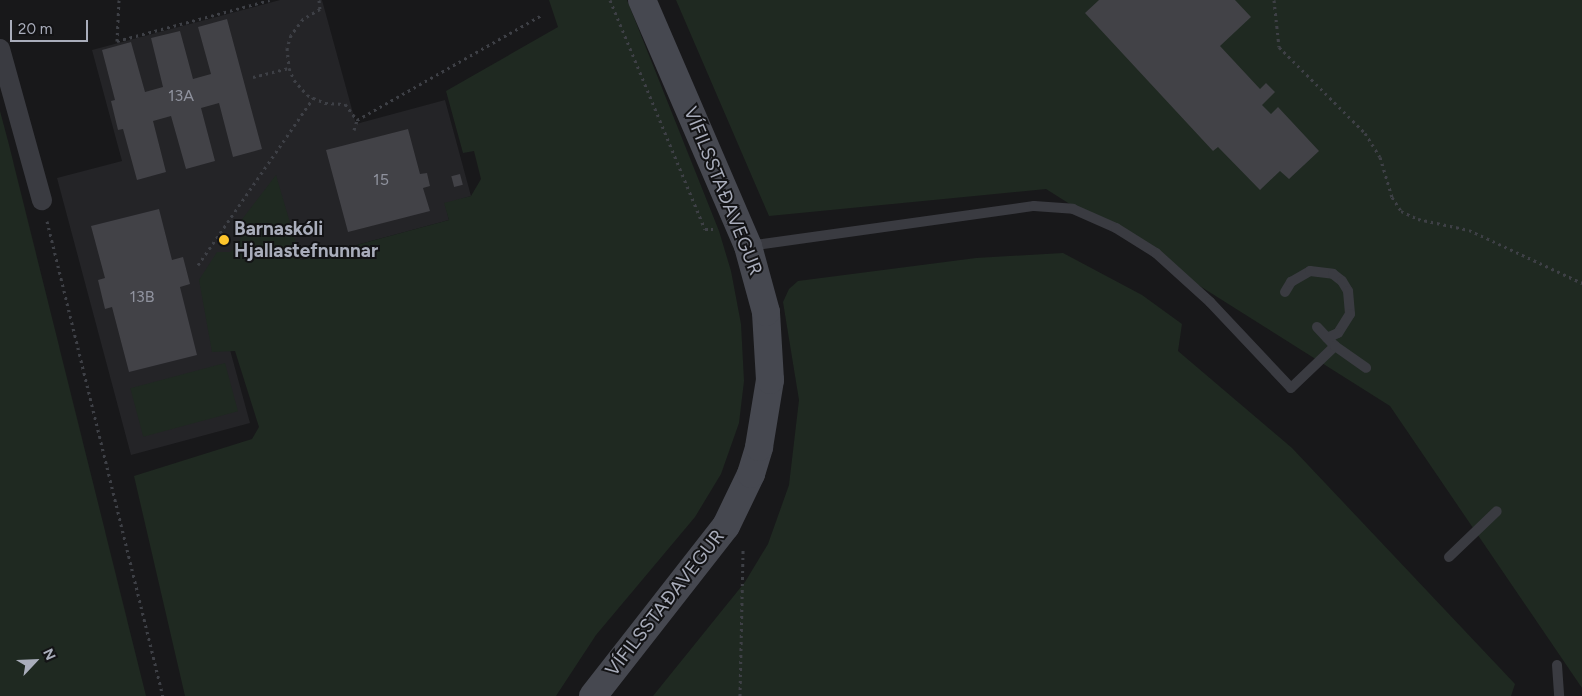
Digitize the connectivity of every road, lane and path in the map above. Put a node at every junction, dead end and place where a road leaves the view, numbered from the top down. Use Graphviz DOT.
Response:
graph roads {
  1 [pos="119,0"];
  2 [pos="270,0"];
  3 [pos="319,0"];
  4 [pos="610,0"];
  5 [pos="642,0"];
  6 [pos="1274,0"];
  7 [pos="542,15"];
  8 [pos="0,50"];
  9 [pos="288,68"];
  10 [pos="253,77"];
  11 [pos="313,98"];
  12 [pos="357,120"];
  13 [pos="354,130"];
  14 [pos="42,200"];
  15 [pos="744,237"];
  16 [pos="198,265"];
  17 [pos="1582,283"];
  18 [pos="1285,292"];
  19 [pos="1317,327"];
  20 [pos="1327,338"];
  21 [pos="1335,346"];
  22 [pos="1366,368"];
  23 [pos="1498,510"];
  24 [pos="726,526"];
  25 [pos="1448,557"];
  26 [pos="1557,664"];
  27 [pos="163,696"];
  28 [pos="593,696"];
  29 [pos="740,696"];
  30 [pos="1559,696"];
  1 -- 2 [label="path"];
  3 -- 9 [label="path"];
  4 -- 15 [label="path"];
  5 -- 15 [label="main road, VÍFILSSTAÐAVEGUR"];
  6 -- 17 [label="path"];
  7 -- 12 [label="path"];
  8 -- 14 [label="street"];
  9 -- 10 [label="path"];
  9 -- 11 [label="path"];
  11 -- 12 [label="path"];
  11 -- 16 [label="path"];
  12 -- 13 [label="path"];
  14 -- 27 [label="path"];
  15 -- 21 [label="lane"];
  15 -- 24 [label="main road, VÍFILSSTAÐAVEGUR"];
  18 -- 20 [label="lane"];
  19 -- 20 [label="lane"];
  20 -- 21 [label="lane"];
  21 -- 22 [label="lane"];
  23 -- 25 [label="lane"];
  24 -- 28 [label="main road, VÍFILSSTAÐAVEGUR"];
  24 -- 29 [label="path"];
  26 -- 30 [label="lane"];
}
